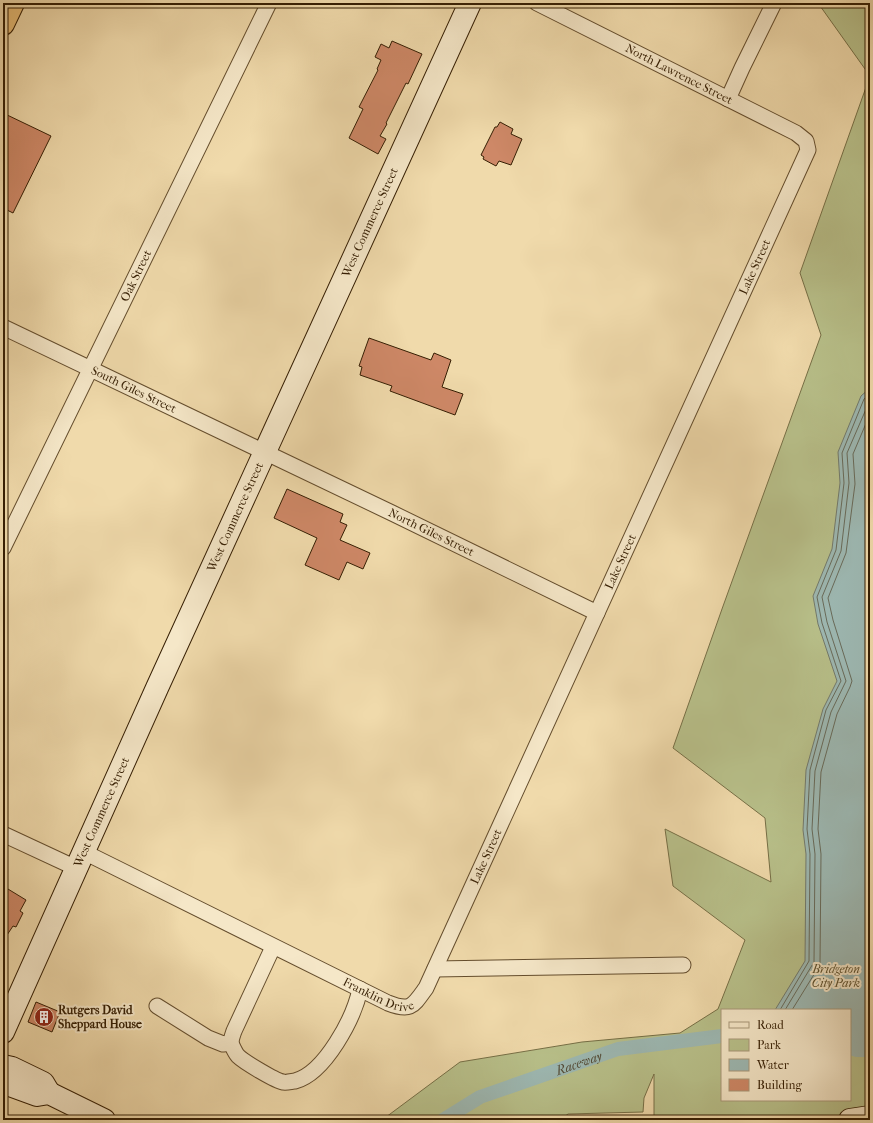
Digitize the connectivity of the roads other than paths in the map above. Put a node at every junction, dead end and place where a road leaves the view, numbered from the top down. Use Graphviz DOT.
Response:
graph roads {
  1 [pos="13,3"];
  2 [pos="269,3"];
  3 [pos="470,3"];
  4 [pos="537,3"];
  5 [pos="774,3"];
  6 [pos="3,24"];
  7 [pos="728,99"];
  8 [pos="807,154"];
  9 [pos="3,327"];
  10 [pos="91,369"];
  11 [pos="265,452"];
  12 [pos="3,548"];
  13 [pos="597,613"];
  14 [pos="3,834"];
  15 [pos="80,860"];
  16 [pos="273,946"];
  17 [pos="683,965"];
  18 [pos="435,969"];
  19 [pos="360,989"];
  20 [pos="157,1006"];
  21 [pos="3,1032"];
  22 [pos="231,1043"];
  23 [pos="3,1066"];
  24 [pos="3,1082"];
  25 [pos="48,1093"];
  26 [pos="870,1116"];
  27 [pos="104,1120"];
  28 [pos="850,1120"];
  1 -- 6 [label="highway"];
  2 -- 10 [label="street, Oak Street"];
  3 -- 11 [label="street, West Commerce Street"];
  4 -- 7 [label="street, North Lawrence Street"];
  5 -- 7 [label="street"];
  7 -- 8 [label="street, North Lawrence Street"];
  8 -- 13 [label="street, Lake Street"];
  9 -- 10 [label="street, South Giles Street"];
  10 -- 11 [label="street, South Giles Street"];
  10 -- 12 [label="street, Oak Street"];
  11 -- 13 [label="street, North Giles Street"];
  11 -- 15 [label="street, West Commerce Street"];
  13 -- 18 [label="street, Lake Street"];
  14 -- 15 [label="street, Franklin Drive"];
  15 -- 16 [label="street, Franklin Drive"];
  15 -- 21 [label="street, West Commerce Street"];
  16 -- 19 [label="street, Franklin Drive"];
  16 -- 22 [label="street"];
  17 -- 18 [label="street"];
  18 -- 19 [label="street, Franklin Drive"];
  19 -- 22 [label="street"];
  20 -- 22 [label="street"];
  23 -- 25 [label="street"];
  24 -- 25 [label="street"];
  25 -- 27 [label="street"];
  26 -- 28 [label="street"];
}
